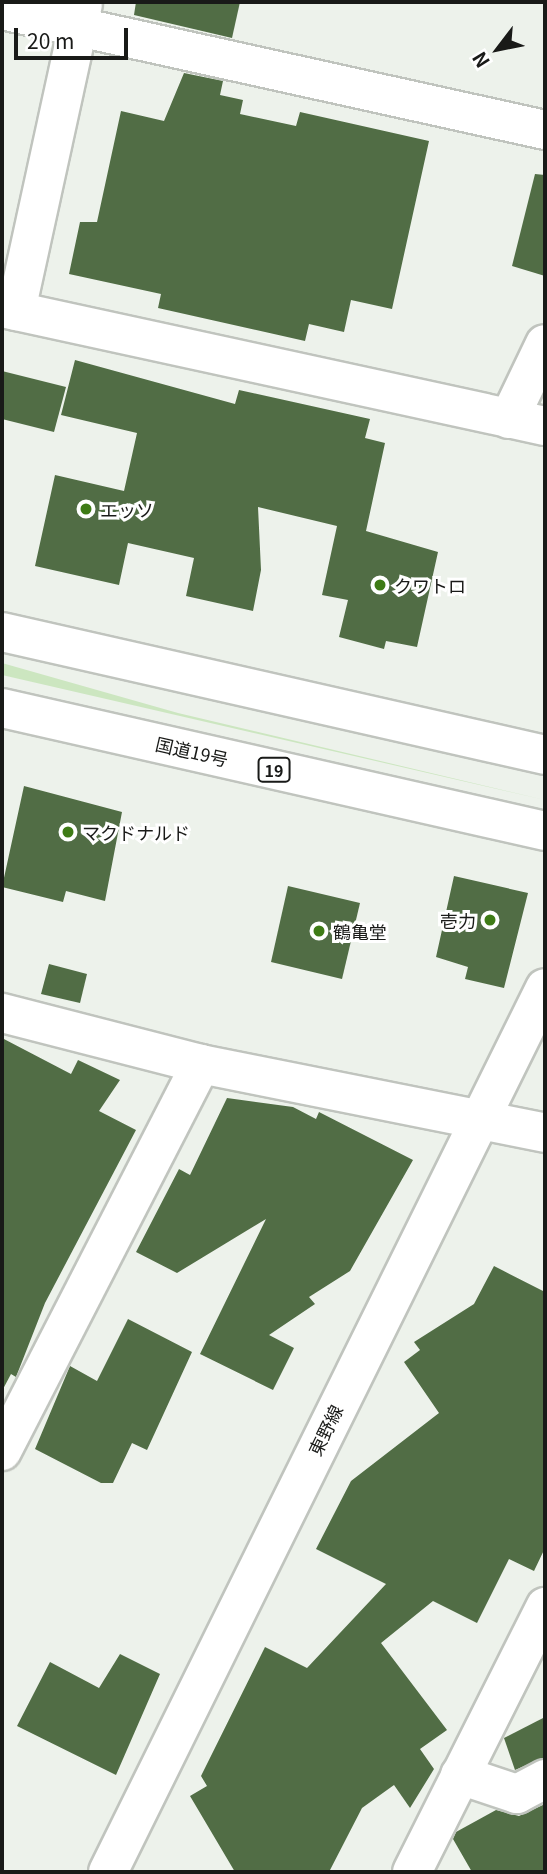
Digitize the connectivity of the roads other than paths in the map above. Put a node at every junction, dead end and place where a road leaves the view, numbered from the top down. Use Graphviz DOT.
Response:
graph roads {
  1 [pos="2,10"];
  2 [pos="81,15"];
  3 [pos="545,130"];
  4 [pos="9,309"];
  5 [pos="545,344"];
  6 [pos="527,422"];
  7 [pos="2,632"];
  8 [pos="2,708"];
  9 [pos="545,755"];
  10 [pos="545,831"];
  11 [pos="545,988"];
  12 [pos="2,1013"];
  13 [pos="201,1064"];
  14 [pos="478,1118"];
  15 [pos="545,1133"];
  16 [pos="2,1451"];
  17 [pos="545,1607"];
  18 [pos="460,1775"];
  19 [pos="545,1779"];
  20 [pos="107,1872"];
  21 [pos="412,1872"];
  1 -- 2 [label="main road"];
  2 -- 3 [label="main road"];
  2 -- 4 [label="main road"];
  4 -- 6 [label="main road"];
  5 -- 6 [label="main road"];
  7 -- 9 [label="main road"];
  8 -- 10 [label="main road, 国道19号 / 19"];
  11 -- 14 [label="main road, 東野線"];
  12 -- 13 [label="main road"];
  13 -- 14 [label="main road"];
  13 -- 16 [label="main road"];
  14 -- 15 [label="main road"];
  14 -- 20 [label="main road, 東野線"];
  17 -- 18 [label="main road"];
  18 -- 19 [label="main road"];
  18 -- 21 [label="main road"];
}
